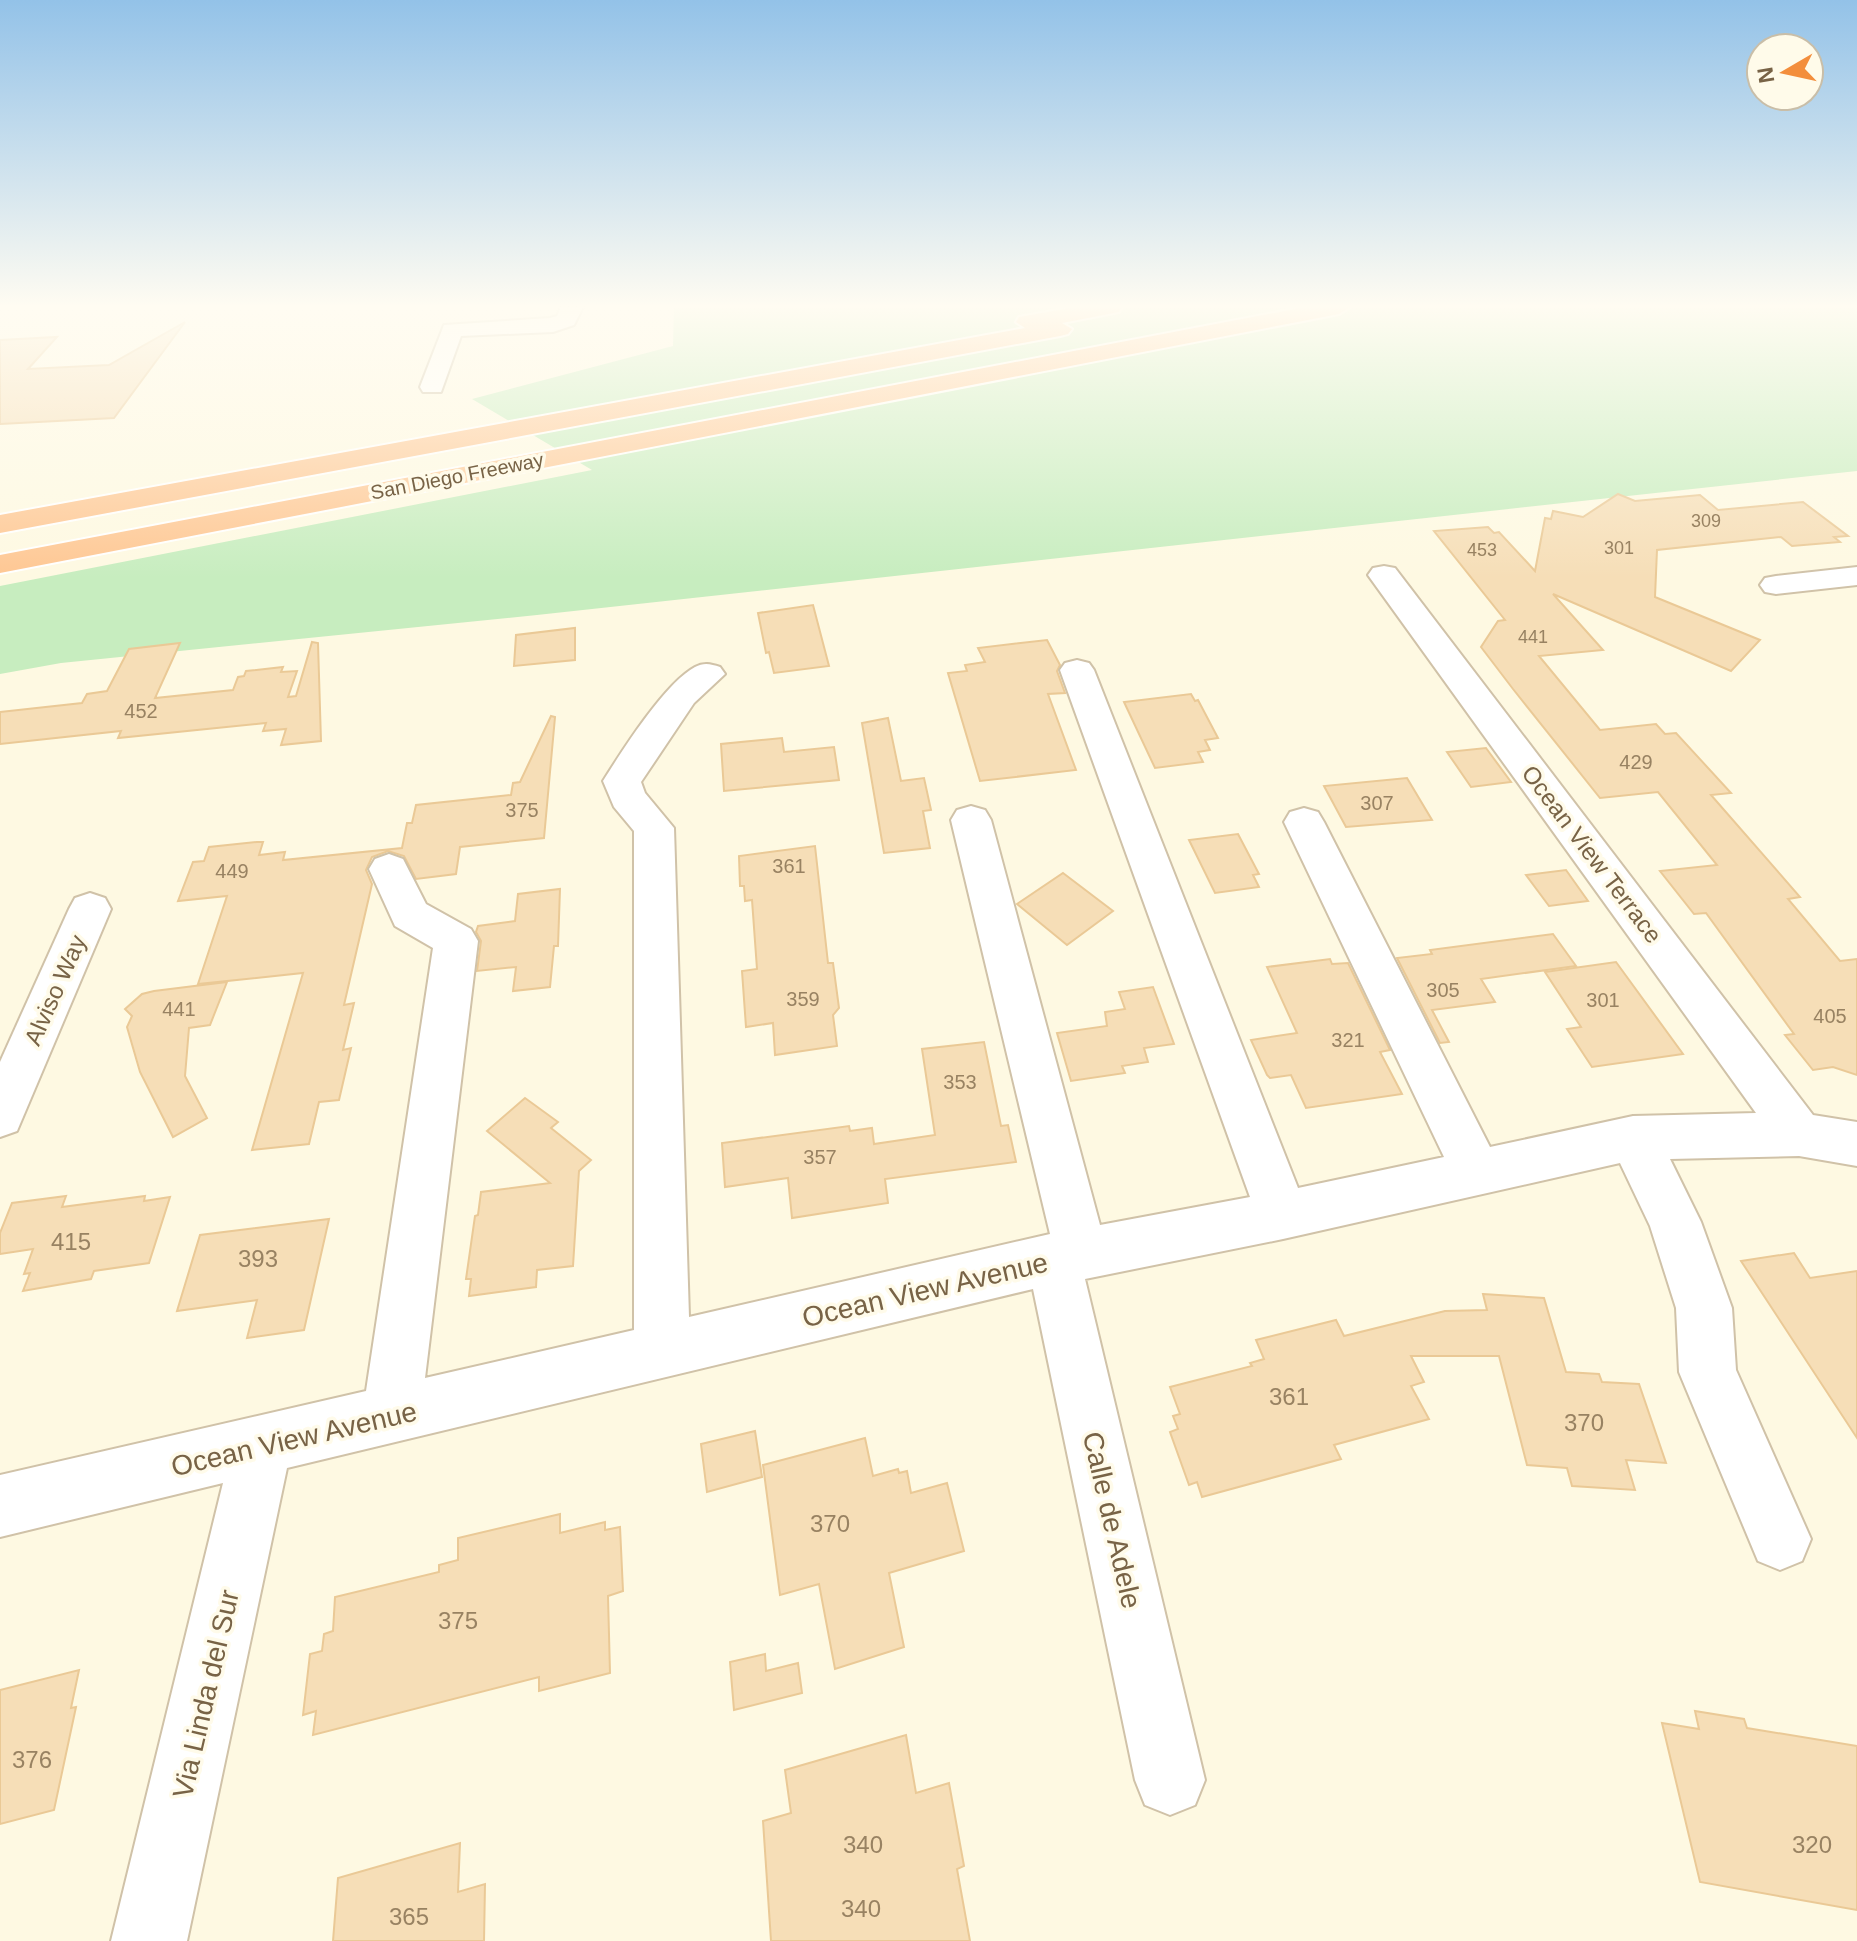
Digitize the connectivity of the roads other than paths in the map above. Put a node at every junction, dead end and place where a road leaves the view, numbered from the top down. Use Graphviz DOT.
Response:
graph roads {
  1 [pos="605,398"];
  2 [pos="688,398"];
  3 [pos="802,398"];
  4 [pos="867,398"];
  5 [pos="0,506"];
  6 [pos="0,524"];
  7 [pos="0,549"];
  8 [pos="0,564"];
  9 [pos="1384,575"];
  10 [pos="1857,576"];
  11 [pos="1776,585"];
  12 [pos="1077,670"];
  13 [pos="708,674"];
  14 [pos="971,820"];
  15 [pos="1304,822"];
  16 [pos="389,869"];
  17 [pos="90,909"];
  18 [pos="0,1116"];
  19 [pos="1799,1134"];
  20 [pos="1633,1138"];
  21 [pos="1857,1144"];
  22 [pos="1477,1173"];
  23 [pos="1283,1215"];
  24 [pos="1068,1257"];
  25 [pos="662,1350"];
  26 [pos="391,1416"];
  27 [pos="262,1447"];
  28 [pos="0,1506"];
  29 [pos="1780,1539"];
  30 [pos="1170,1780"];
  31 [pos="149,1941"];
  1 -- 5 [label="highway"];
  2 -- 6 [label="highway"];
  3 -- 7 [label="highway"];
  4 -- 8 [label="highway, San Diego Freeway"];
  9 -- 19 [label="street, Ocean View Terrace"];
  10 -- 11 [label="street"];
  12 -- 23 [label="street"];
  13 -- 25 [label="street"];
  14 -- 24 [label="street, Calle de Adele"];
  15 -- 22 [label="street"];
  16 -- 26 [label="street"];
  17 -- 18 [label="street, Alviso Way"];
  19 -- 20 [label="street, Ocean View Avenue"];
  19 -- 21 [label="street, Ocean View Avenue"];
  20 -- 22 [label="street, Ocean View Avenue"];
  20 -- 29 [label="street"];
  22 -- 23 [label="street, Ocean View Avenue"];
  23 -- 24 [label="street, Ocean View Avenue"];
  24 -- 25 [label="street, Ocean View Avenue"];
  24 -- 30 [label="street, Calle de Adele"];
  25 -- 26 [label="street, Ocean View Avenue"];
  26 -- 27 [label="street, Ocean View Avenue"];
  27 -- 28 [label="street, Ocean View Avenue"];
  27 -- 31 [label="street, Via Linda del Sur"];
}
